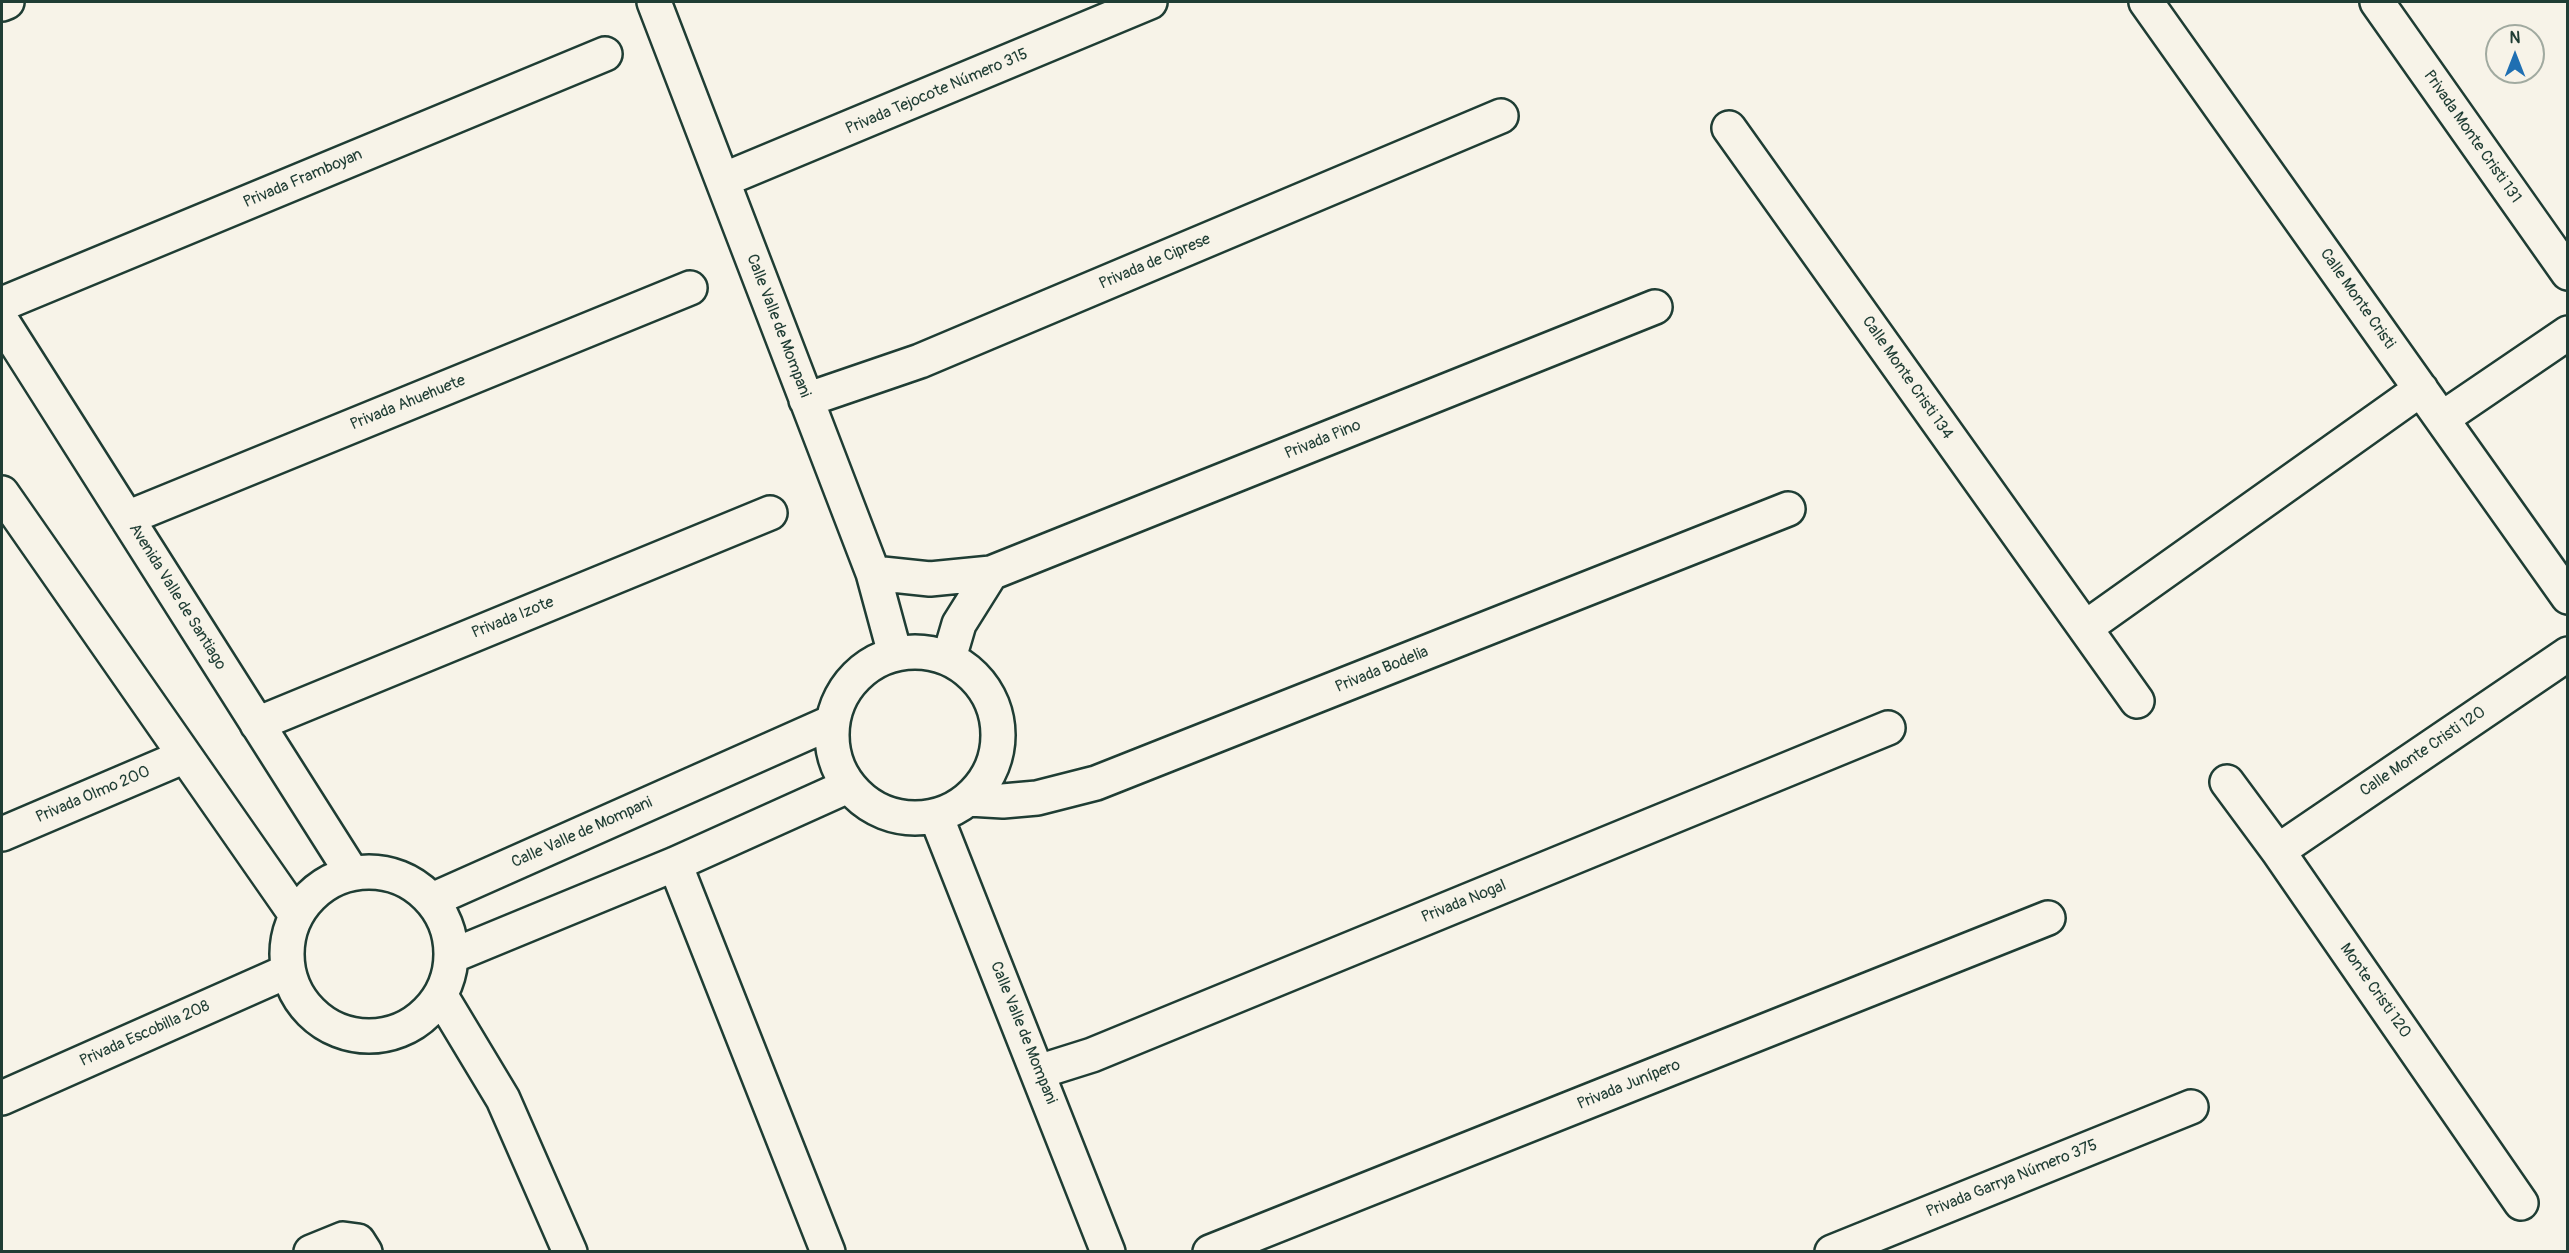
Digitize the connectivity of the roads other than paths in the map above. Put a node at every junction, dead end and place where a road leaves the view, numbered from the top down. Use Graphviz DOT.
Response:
graph roads {
  1 [pos="7,2"];
  2 [pos="654,2"];
  3 [pos="1150,2"];
  4 [pos="2146,2"];
  5 [pos="2377,2"];
  6 [pos="2,4"];
  7 [pos="605,54"];
  8 [pos="1501,116"];
  9 [pos="1730,128"];
  10 [pos="723,180"];
  11 [pos="2568,273"];
  12 [pos="690,288"];
  13 [pos="2,304"];
  14 [pos="1655,307"];
  15 [pos="2,321"];
  16 [pos="2568,333"];
  17 [pos="2421,389"];
  18 [pos="806,400"];
  19 [pos="2443,418"];
  20 [pos="1788,509"];
  21 [pos="6,510"];
  22 [pos="770,513"];
  23 [pos="127,518"];
  24 [pos="873,573"];
  25 [pos="991,573"];
  26 [pos="2568,597"];
  27 [pos="2085,628"];
  28 [pos="895,654"];
  29 [pos="2568,654"];
  30 [pos="949,658"];
  31 [pos="2137,702"];
  32 [pos="832,722"];
  33 [pos="257,724"];
  34 [pos="1888,728"];
  35 [pos="185,756"];
  36 [pos="2227,782"];
  37 [pos="848,786"];
  38 [pos="969,799"];
  39 [pos="936,816"];
  40 [pos="2,834"];
  41 [pos="2278,851"];
  42 [pos="675,864"];
  43 [pos="352,873"];
  44 [pos="432,900"];
  45 [pos="296,915"];
  46 [pos="2048,918"];
  47 [pos="452,956"];
  48 [pos="288,971"];
  49 [pos="441,996"];
  50 [pos="1038,1072"];
  51 [pos="2,1098"];
  52 [pos="2191,1107"];
  53 [pos="2521,1203"];
  54 [pos="311,1251"];
  55 [pos="365,1251"];
  56 [pos="570,1251"];
  57 [pos="828,1251"];
  58 [pos="1108,1251"];
  59 [pos="1210,1251"];
  60 [pos="1832,1251"];
  1 -- 6 [label="street"];
  2 -- 10 [label="street, Calle Valle de Mompani"];
  3 -- 10 [label="street, Privada Tejocote Número 315"];
  4 -- 17 [label="street, Calle Monte Cristi"];
  5 -- 11 [label="street, Privada Monte Cristi 131"];
  7 -- 13 [label="street, Privada Framboyan"];
  8 -- 18 [label="street, Privada de Ciprese"];
  9 -- 27 [label="street, Calle Monte Cristi 134"];
  10 -- 18 [label="street, Calle Valle de Mompani"];
  12 -- 23 [label="street, Privada Ahuehuete"];
  14 -- 25 [label="street, Privada Pino"];
  15 -- 23 [label="street, Avenida Valle de Santiago"];
  16 -- 19 [label="street"];
  17 -- 19 [label="street, Calle Monte Cristi"];
  17 -- 27 [label="street"];
  18 -- 24 [label="street, Calle Valle de Mompani"];
  19 -- 26 [label="street, Calle Monte Cristi"];
  20 -- 38 [label="street, Privada Bodelia"];
  21 -- 35 [label="street"];
  22 -- 33 [label="street, Privada Izote"];
  23 -- 33 [label="street, Avenida Valle de Santiago"];
  24 -- 25 [label="street, Privada Pino"];
  24 -- 28 [label="street, Calle Valle de Mompani"];
  25 -- 30 [label="street"];
  27 -- 31 [label="street, Calle Monte Cristi 134"];
  28 -- 30 [label="street"];
  28 -- 32 [label="street"];
  29 -- 41 [label="street, Calle Monte Cristi 120"];
  30 -- 38 [label="street"];
  32 -- 37 [label="street"];
  32 -- 44 [label="street, Calle Valle de Mompani"];
  33 -- 43 [label="street, Avenida Valle de Santiago"];
  34 -- 50 [label="street, Privada Nogal"];
  35 -- 40 [label="street, Privada Olmo 200"];
  35 -- 45 [label="street"];
  36 -- 41 [label="street, Monte Cristi 120"];
  37 -- 39 [label="street"];
  37 -- 42 [label="street"];
  38 -- 39 [label="street"];
  39 -- 50 [label="street, Calle Valle de Mompani"];
  41 -- 53 [label="street, Monte Cristi 120"];
  42 -- 47 [label="street"];
  42 -- 57 [label="street"];
  43 -- 44 [label="street"];
  43 -- 45 [label="street"];
  44 -- 47 [label="street"];
  45 -- 48 [label="street"];
  46 -- 59 [label="street, Privada Junípero"];
  47 -- 49 [label="street"];
  48 -- 49 [label="street"];
  48 -- 51 [label="street, Privada Escobilla 208"];
  49 -- 56 [label="street"];
  50 -- 58 [label="street, Calle Valle de Mompani"];
  52 -- 60 [label="street, Privada Garrya Número 375"];
  54 -- 55 [label="street"];
}
